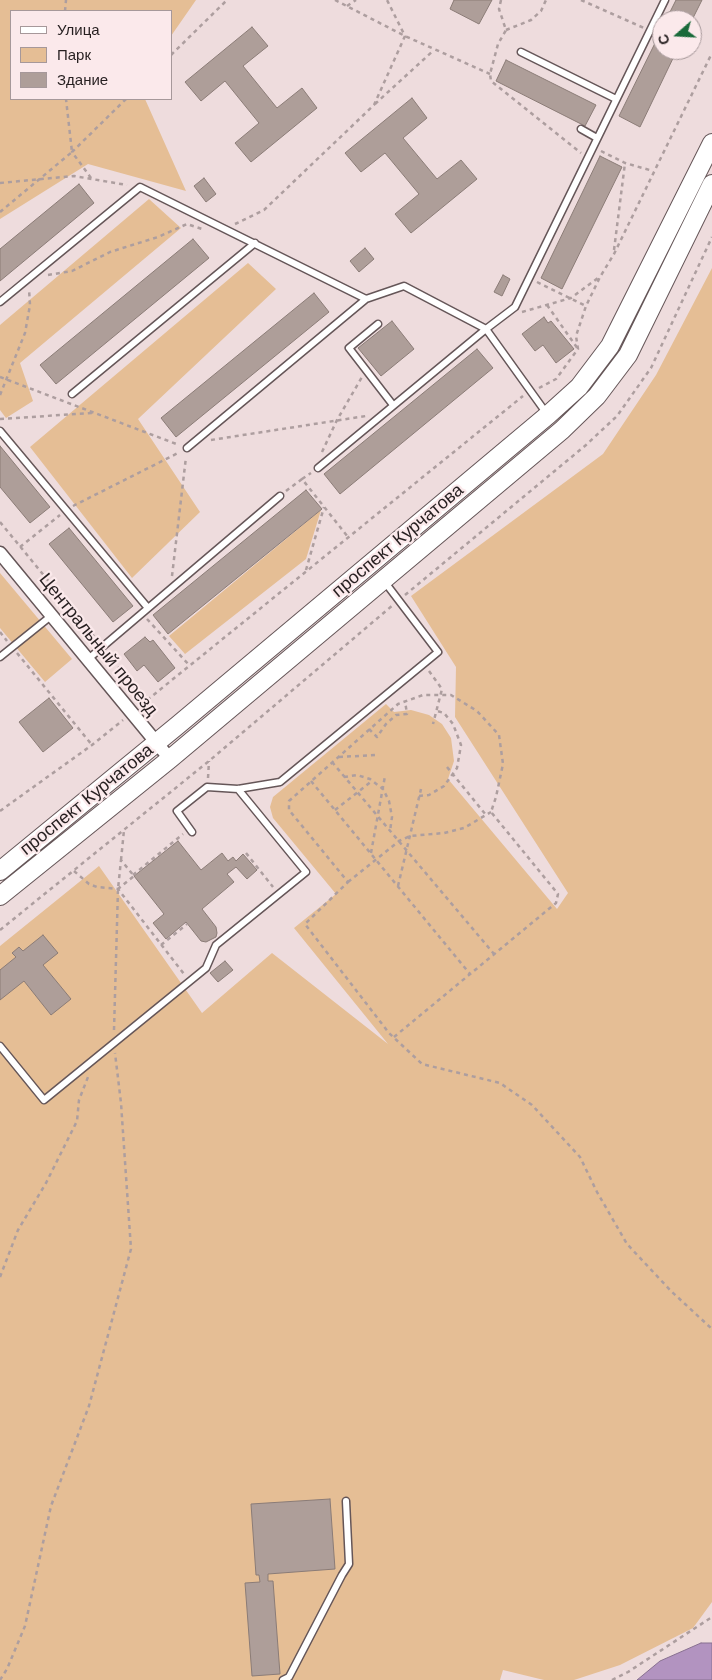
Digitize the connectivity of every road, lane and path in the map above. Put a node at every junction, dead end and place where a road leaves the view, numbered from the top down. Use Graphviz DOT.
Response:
graph roads {
  1 [pos="227,0"];
  2 [pos="335,0"];
  3 [pos="356,0"];
  4 [pos="387,0"];
  5 [pos="501,0"];
  6 [pos="546,0"];
  7 [pos="581,0"];
  8 [pos="665,0"];
  9 [pos="346,6"];
  10 [pos="506,30"];
  11 [pos="650,30"];
  12 [pos="405,36"];
  13 [pos="434,49"];
  14 [pos="521,52"];
  15 [pos="712,53"];
  16 [pos="172,54"];
  17 [pos="490,74"];
  18 [pos="616,98"];
  19 [pos="66,100"];
  20 [pos="125,100"];
  21 [pos="374,105"];
  22 [pos="581,129"];
  23 [pos="597,138"];
  24 [pos="712,142"];
  25 [pos="593,147"];
  26 [pos="72,152"];
  27 [pos="587,158"];
  28 [pos="625,163"];
  29 [pos="653,171"];
  30 [pos="39,179"];
  31 [pos="91,179"];
  32 [pos="0,183"];
  33 [pos="712,184"];
  34 [pos="140,187"];
  35 [pos="0,212"];
  36 [pos="712,237"];
  37 [pos="255,243"];
  38 [pos="614,254"];
  39 [pos="600,277"];
  40 [pos="529,278"];
  41 [pos="571,298"];
  42 [pos="366,299"];
  43 [pos="0,302"];
  44 [pos="547,305"];
  45 [pos="586,306"];
  46 [pos="499,319"];
  47 [pos="378,324"];
  48 [pos="486,329"];
  49 [pos="610,346"];
  50 [pos="578,349"];
  51 [pos="628,354"];
  52 [pos="366,370"];
  53 [pos="0,377"];
  54 [pos="531,392"];
  55 [pos="72,394"];
  56 [pos="393,406"];
  57 [pos="384,412"];
  58 [pos="93,413"];
  59 [pos="548,415"];
  60 [pos="0,419"];
  61 [pos="337,420"];
  62 [pos="0,431"];
  63 [pos="194,443"];
  64 [pos="187,448"];
  65 [pos="321,454"];
  66 [pos="316,469"];
  67 [pos="302,479"];
  68 [pos="280,496"];
  69 [pos="324,507"];
  70 [pos="66,510"];
  71 [pos="0,522"];
  72 [pos="348,537"];
  73 [pos="20,547"];
  74 [pos="0,553"];
  75 [pos="305,572"];
  76 [pos="383,580"];
  77 [pos="170,589"];
  78 [pos="399,601"];
  79 [pos="148,608"];
  80 [pos="142,613"];
  81 [pos="51,616"];
  82 [pos="0,632"];
  83 [pos="12,647"];
  84 [pos="102,647"];
  85 [pos="0,657"];
  86 [pos="87,660"];
  87 [pos="424,664"];
  88 [pos="190,666"];
  89 [pos="441,695"];
  90 [pos="146,701"];
  91 [pos="405,701"];
  92 [pos="437,710"];
  93 [pos="132,713"];
  94 [pos="433,724"];
  95 [pos="369,730"];
  96 [pos="156,743"];
  97 [pos="92,745"];
  98 [pos="377,755"];
  99 [pos="338,757"];
  100 [pos="170,759"];
  101 [pos="208,761"];
  102 [pos="332,762"];
  103 [pos="447,766"];
  104 [pos="453,774"];
  105 [pos="344,776"];
  106 [pos="385,776"];
  107 [pos="311,781"];
  108 [pos="372,781"];
  109 [pos="207,787"];
  110 [pos="238,789"];
  111 [pos="421,789"];
  112 [pos="383,790"];
  113 [pos="358,793"];
  114 [pos="419,796"];
  115 [pos="335,810"];
  116 [pos="0,811"];
  117 [pos="491,812"];
  118 [pos="486,815"];
  119 [pos="378,817"];
  120 [pos="124,830"];
  121 [pos="191,830"];
  122 [pos="390,831"];
  123 [pos="410,836"];
  124 [pos="399,841"];
  125 [pos="406,850"];
  126 [pos="246,853"];
  127 [pos="371,853"];
  128 [pos="121,860"];
  129 [pos="376,860"];
  130 [pos="74,870"];
  131 [pos="0,871"];
  132 [pos="133,875"];
  133 [pos="348,882"];
  134 [pos="398,886"];
  135 [pos="118,889"];
  136 [pos="278,894"];
  137 [pos="0,896"];
  138 [pos="187,924"];
  139 [pos="0,930"];
  140 [pos="161,945"];
  141 [pos="494,954"];
  142 [pos="470,974"];
  143 [pos="190,982"];
  144 [pos="394,1037"];
  145 [pos="114,1043"];
  146 [pos="0,1046"];
  147 [pos="96,1058"];
  148 [pos="0,1277"];
  149 [pos="712,1329"];
  150 [pos="346,1501"];
  151 [pos="712,1617"];
  152 [pos="0,1680"];
  153 [pos="283,1680"];
  154 [pos="612,1680"];
  1 -- 16 [label="path"];
  2 -- 9 [label="path"];
  3 -- 9 [label="path"];
  4 -- 12 [label="path"];
  5 -- 10 [label="path"];
  6 -- 10 [label="path"];
  7 -- 11 [label="path"];
  8 -- 11 [label="lane"];
  9 -- 12 [label="path"];
  10 -- 17 [label="path"];
  11 -- 18 [label="lane"];
  12 -- 13 [label="path"];
  13 -- 17 [label="path"];
  13 -- 21 [label="path"];
  14 -- 18 [label="lane"];
  15 -- 29 [label="path"];
  17 -- 27 [label="path"];
  18 -- 23 [label="lane"];
  19 -- 26 [label="path"];
  20 -- 26 [label="path"];
  22 -- 23 [label="lane"];
  23 -- 25 [label="lane"];
  24 -- 49 [label="main road, проспект Курчатова"];
  25 -- 27 [label="lane"];
  25 -- 28 [label="path"];
  26 -- 30 [label="path"];
  26 -- 31 [label="path"];
  27 -- 40 [label="lane"];
  28 -- 29 [label="path"];
  28 -- 38 [label="path"];
  29 -- 38 [label="path"];
  30 -- 31 [label="path"];
  30 -- 32 [label="path"];
  30 -- 35 [label="path"];
  31 -- 34 [label="path"];
  33 -- 51 [label="main road, проспект Курчатова"];
  34 -- 37 [label="lane"];
  34 -- 43 [label="lane"];
  36 -- 78 [label="path"];
  37 -- 42 [label="lane"];
  37 -- 55 [label="lane"];
  38 -- 39 [label="path"];
  39 -- 41 [label="path"];
  39 -- 45 [label="path"];
  40 -- 41 [label="path"];
  40 -- 46 [label="lane"];
  41 -- 44 [label="path"];
  41 -- 45 [label="path"];
  42 -- 48 [label="lane"];
  42 -- 63 [label="lane"];
  44 -- 46 [label="path"];
  44 -- 50 [label="path"];
  45 -- 50 [label="path"];
  46 -- 48 [label="lane"];
  47 -- 52 [label="lane"];
  48 -- 54 [label="lane"];
  48 -- 56 [label="lane"];
  49 -- 51 [label="main road"];
  49 -- 59 [label="main road, проспект Курчатова"];
  50 -- 54 [label="path"];
  51 -- 76 [label="main road, проспект Курчатова"];
  52 -- 56 [label="lane"];
  52 -- 61 [label="path"];
  53 -- 58 [label="path"];
  54 -- 59 [label="lane"];
  54 -- 72 [label="path"];
  56 -- 57 [label="lane"];
  57 -- 61 [label="path"];
  57 -- 66 [label="lane"];
  58 -- 60 [label="path"];
  58 -- 64 [label="path"];
  59 -- 96 [label="main road, проспект Курчатова"];
  61 -- 63 [label="path"];
  61 -- 65 [label="path"];
  62 -- 70 [label="lane"];
  63 -- 64 [label="lane"];
  64 -- 70 [label="path"];
  64 -- 77 [label="path"];
  66 -- 67 [label="path"];
  67 -- 68 [label="path"];
  67 -- 69 [label="path"];
  68 -- 77 [label="lane"];
  69 -- 72 [label="path"];
  69 -- 75 [label="path"];
  70 -- 73 [label="path"];
  70 -- 79 [label="lane"];
  71 -- 73 [label="path"];
  72 -- 75 [label="path"];
  73 -- 84 [label="path"];
  74 -- 81 [label="street, Центральный проезд"];
  75 -- 88 [label="path"];
  76 -- 78 [label="lane"];
  76 -- 100 [label="main road, проспект Курчатова"];
  77 -- 79 [label="lane"];
  78 -- 87 [label="lane"];
  78 -- 101 [label="path"];
  79 -- 80 [label="lane"];
  80 -- 84 [label="lane"];
  80 -- 88 [label="path"];
  81 -- 83 [label="lane"];
  81 -- 86 [label="street, Центральный проезд"];
  82 -- 83 [label="path"];
  83 -- 85 [label="lane"];
  83 -- 97 [label="path"];
  84 -- 86 [label="lane"];
  84 -- 90 [label="path"];
  86 -- 93 [label="street, Центральный проезд"];
  87 -- 89 [label="path"];
  87 -- 110 [label="lane"];
  88 -- 90 [label="path"];
  89 -- 91 [label="path"];
  89 -- 92 [label="path"];
  89 -- 117 [label="path"];
  90 -- 93 [label="path"];
  91 -- 95 [label="path"];
  91 -- 95 [label="path"];
  92 -- 94 [label="path"];
  92 -- 104 [label="path"];
  93 -- 96 [label="street, Центральный проезд"];
  93 -- 97 [label="path"];
  95 -- 99 [label="path"];
  96 -- 100 [label="street, Центральный проезд"];
  96 -- 131 [label="main road, проспект Курчатова"];
  97 -- 116 [label="path"];
  98 -- 99 [label="path"];
  99 -- 102 [label="path"];
  100 -- 137 [label="main road, проспект Курчатова"];
  101 -- 109 [label="path"];
  101 -- 120 [label="path"];
  102 -- 105 [label="path"];
  102 -- 107 [label="path"];
  103 -- 104 [label="path"];
  104 -- 114 [label="path"];
  104 -- 118 [label="path"];
  105 -- 108 [label="path"];
  105 -- 113 [label="path"];
  106 -- 112 [label="path"];
  107 -- 115 [label="path"];
  107 -- 133 [label="path"];
  108 -- 112 [label="path"];
  108 -- 113 [label="path"];
  109 -- 110 [label="lane"];
  109 -- 121 [label="lane"];
  110 -- 136 [label="lane"];
  111 -- 114 [label="path"];
  112 -- 119 [label="path"];
  112 -- 122 [label="path"];
  113 -- 115 [label="path"];
  113 -- 119 [label="path"];
  114 -- 123 [label="path"];
  115 -- 127 [label="path"];
  117 -- 118 [label="path"];
  117 -- 141 [label="path"];
  118 -- 123 [label="path"];
  119 -- 122 [label="path"];
  119 -- 127 [label="path"];
  120 -- 128 [label="path"];
  120 -- 130 [label="path"];
  121 -- 132 [label="path"];
  122 -- 124 [label="path"];
  123 -- 124 [label="path"];
  123 -- 125 [label="path"];
  124 -- 125 [label="path"];
  124 -- 129 [label="path"];
  125 -- 134 [label="path"];
  125 -- 141 [label="path"];
  126 -- 136 [label="path"];
  127 -- 129 [label="path"];
  128 -- 132 [label="path"];
  128 -- 135 [label="path"];
  129 -- 133 [label="path"];
  129 -- 134 [label="path"];
  130 -- 135 [label="path"];
  130 -- 139 [label="path"];
  132 -- 135 [label="path"];
  133 -- 144 [label="path"];
  134 -- 142 [label="path"];
  135 -- 140 [label="path"];
  135 -- 145 [label="path"];
  136 -- 143 [label="lane"];
  138 -- 140 [label="path"];
  140 -- 143 [label="path"];
  141 -- 142 [label="path"];
  142 -- 144 [label="path"];
  143 -- 145 [label="lane"];
  144 -- 149 [label="path"];
  145 -- 147 [label="lane"];
  145 -- 152 [label="path"];
  146 -- 147 [label="lane"];
  147 -- 148 [label="path"];
  150 -- 153 [label="lane"];
  151 -- 154 [label="path"];
}
